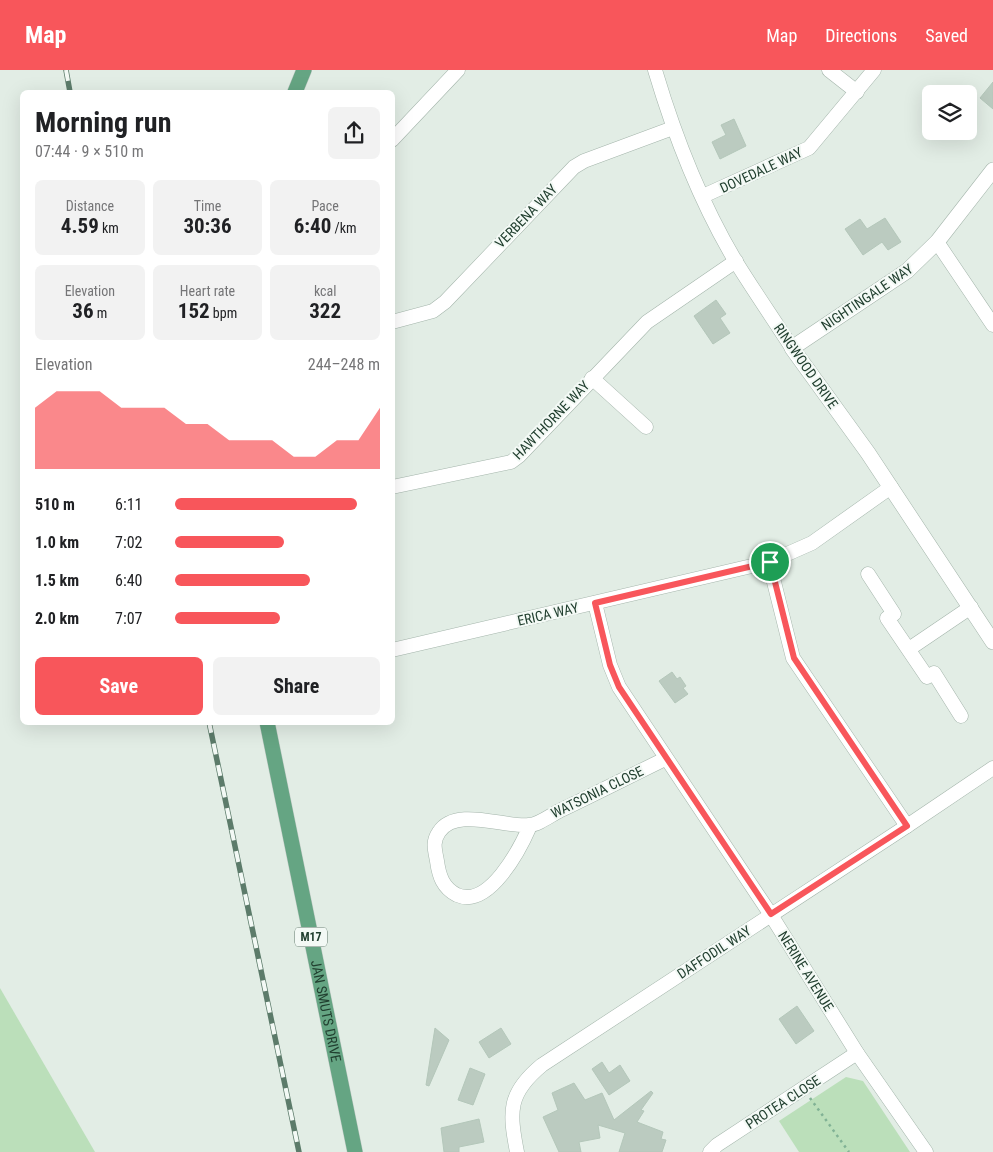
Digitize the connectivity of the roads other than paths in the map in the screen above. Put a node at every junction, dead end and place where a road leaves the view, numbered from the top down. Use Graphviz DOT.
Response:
graph roads {
  1 [pos="304,70"];
  2 [pos="458,70"];
  3 [pos="655,70"];
  4 [pos="828,70"];
  5 [pos="874,70"];
  6 [pos="296,90"];
  7 [pos="857,92"];
  8 [pos="673,128"];
  9 [pos="395,137"];
  10 [pos="993,170"];
  11 [pos="703,196"];
  12 [pos="937,242"];
  13 [pos="736,261"];
  14 [pos="395,321"];
  15 [pos="993,325"];
  16 [pos="792,348"];
  17 [pos="592,378"];
  18 [pos="646,427"];
  19 [pos="395,486"];
  20 [pos="891,488"];
  21 [pos="770,562"];
  22 [pos="868,574"];
  23 [pos="595,603"];
  24 [pos="971,607"];
  25 [pos="993,642"];
  26 [pos="909,648"];
  27 [pos="395,649"];
  28 [pos="961,716"];
  29 [pos="268,725"];
  30 [pos="665,759"];
  31 [pos="993,768"];
  32 [pos="530,826"];
  33 [pos="907,826"];
  34 [pos="771,914"];
  35 [pos="857,1053"];
  36 [pos="355,1152"];
  37 [pos="517,1152"];
  38 [pos="710,1152"];
  39 [pos="926,1152"];
  1 -- 6 [label="main road"];
  2 -- 9 [label="street"];
  3 -- 8 [label="street, RINGWOOD DRIVE"];
  4 -- 7 [label="street"];
  5 -- 7 [label="street, DOVEDALE WAY"];
  7 -- 11 [label="street, DOVEDALE WAY"];
  8 -- 11 [label="street, RINGWOOD DRIVE"];
  8 -- 14 [label="street, VERBENA WAY"];
  10 -- 12 [label="street, NIGHTINGALE WAY"];
  11 -- 13 [label="street, RINGWOOD DRIVE"];
  12 -- 15 [label="street"];
  12 -- 16 [label="street, NIGHTINGALE WAY"];
  13 -- 16 [label="street, RINGWOOD DRIVE"];
  13 -- 17 [label="street, HAWTHORNE WAY"];
  16 -- 20 [label="street, RINGWOOD DRIVE"];
  17 -- 18 [label="street, HAWTHORNE WAY"];
  17 -- 19 [label="street, HAWTHORNE WAY"];
  20 -- 21 [label="street, ERICA WAY"];
  20 -- 24 [label="street, RINGWOOD DRIVE"];
  21 -- 23 [label="street, ERICA WAY"];
  21 -- 33 [label="street"];
  22 -- 26 [label="street"];
  23 -- 27 [label="street, ERICA WAY"];
  23 -- 30 [label="street, NERINE AVENUE"];
  24 -- 25 [label="street, RINGWOOD DRIVE"];
  24 -- 26 [label="street"];
  26 -- 28 [label="street"];
  29 -- 36 [label="main road, JAN SMUTS DRIVE / M17"];
  30 -- 32 [label="street, WATSONIA CLOSE"];
  30 -- 34 [label="street, NERINE AVENUE"];
  31 -- 33 [label="street, DAFFODIL WAY"];
  32 -- 32 [label="street"];
  33 -- 34 [label="street, DAFFODIL WAY"];
  34 -- 35 [label="street, NERINE AVENUE"];
  34 -- 37 [label="street, DAFFODIL WAY"];
  35 -- 38 [label="street, PROTEA CLOSE"];
  35 -- 39 [label="street, NERINE AVENUE"];
}
